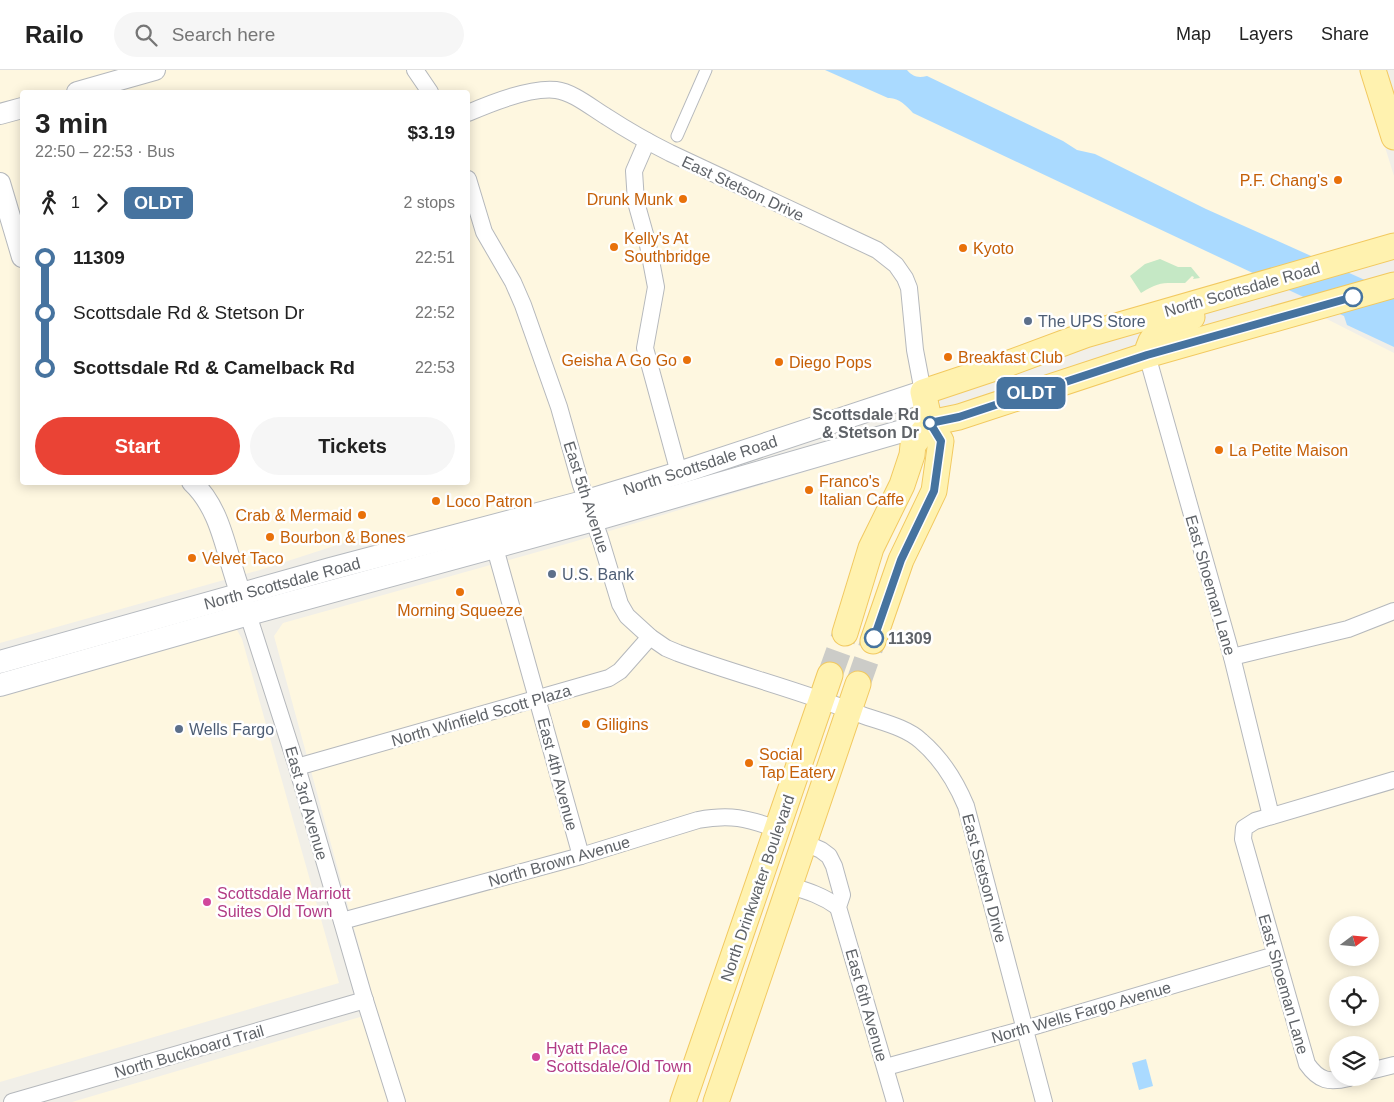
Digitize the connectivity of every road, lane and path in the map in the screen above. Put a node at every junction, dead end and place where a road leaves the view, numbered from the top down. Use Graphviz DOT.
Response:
graph roads {
  1 [pos="155,70"];
  2 [pos="415,70"];
  3 [pos="706,70"];
  4 [pos="1373,70"];
  5 [pos="84,90"];
  6 [pos="429,90"];
  7 [pos="20,109"];
  8 [pos="470,111"];
  9 [pos="0,114"];
  10 [pos="677,136"];
  11 [pos="1394,136"];
  12 [pos="647,142"];
  13 [pos="0,183"];
  14 [pos="470,194"];
  15 [pos="473,216"];
  16 [pos="1394,246"];
  17 [pos="20,250"];
  18 [pos="1392,286"];
  19 [pos="1237,291"];
  20 [pos="1147,355"];
  21 [pos="923,392"];
  22 [pos="930,423"];
  23 [pos="679,473"];
  24 [pos="195,485"];
  25 [pos="591,511"];
  26 [pos="495,548"];
  27 [pos="245,604"];
  28 [pos="1394,611"];
  29 [pos="845,633"];
  30 [pos="650,638"];
  31 [pos="873,641"];
  32 [pos="1232,657"];
  33 [pos="0,662"];
  34 [pos="830,675"];
  35 [pos="858,684"];
  36 [pos="0,685"];
  37 [pos="537,699"];
  38 [pos="821,701"];
  39 [pos="850,710"];
  40 [pos="297,767"];
  41 [pos="1394,780"];
  42 [pos="1272,816"];
  43 [pos="777,829"];
  44 [pos="805,843"];
  45 [pos="581,856"];
  46 [pos="790,886"];
  47 [pos="838,907"];
  48 [pos="342,921"];
  49 [pos="1275,955"];
  50 [pos="365,1000"];
  51 [pos="1025,1029"];
  52 [pos="1394,1064"];
  53 [pos="886,1067"];
  54 [pos="1379,1068"];
  55 [pos="1329,1081"];
  56 [pos="12,1102"];
  57 [pos="397,1102"];
  58 [pos="683,1102"];
  59 [pos="716,1102"];
  60 [pos="895,1102"];
  61 [pos="1044,1102"];
  1 -- 5 [label="street"];
  2 -- 6 [label="street"];
  3 -- 10 [label="street"];
  4 -- 11 [label="main road"];
  7 -- 9 [label="street"];
  8 -- 12 [label="street, East Stetson Drive"];
  12 -- 21 [label="street, East Stetson Drive"];
  12 -- 23 [label="street"];
  13 -- 17 [label="street"];
  14 -- 15 [label="street, East 5th Avenue"];
  15 -- 25 [label="street, East 5th Avenue"];
  16 -- 19 [label="main road, North Scottsdale Road"];
  18 -- 20 [label="main road, North Scottsdale Road"];
  19 -- 20 [label="main road"];
  19 -- 21 [label="main road, North Scottsdale Road"];
  20 -- 22 [label="main road, North Scottsdale Road"];
  20 -- 32 [label="street, East Shoeman Lane"];
  21 -- 22 [label="main road"];
  21 -- 23 [label="main road, North Scottsdale Road"];
  22 -- 25 [label="main road, North Scottsdale Road"];
  22 -- 29 [label="main road"];
  22 -- 31 [label="main road"];
  23 -- 25 [label="main road, North Scottsdale Road"];
  24 -- 27 [label="street, East 3rd Avenue"];
  25 -- 26 [label="main road, North Scottsdale Road"];
  25 -- 27 [label="main road, North Scottsdale Road"];
  25 -- 30 [label="street, East 5th Avenue"];
  26 -- 27 [label="main road, North Scottsdale Road"];
  26 -- 37 [label="street, East 4th Avenue"];
  27 -- 33 [label="main road, North Scottsdale Road"];
  27 -- 36 [label="main road, North Scottsdale Road"];
  27 -- 40 [label="street, East 3rd Avenue"];
  28 -- 32 [label="street"];
  30 -- 37 [label="street, North Winfield Scott Plaza"];
  30 -- 38 [label="street, East 5th Avenue"];
  32 -- 42 [label="street, East Shoeman Lane"];
  34 -- 38 [label="main road, North Drinkwater Boulevard"];
  35 -- 39 [label="main road, North Drinkwater Boulevard"];
  37 -- 40 [label="street, North Winfield Scott Plaza"];
  37 -- 45 [label="street, East 4th Avenue"];
  38 -- 39 [label="street"];
  38 -- 43 [label="main road, North Drinkwater Boulevard"];
  39 -- 44 [label="main road, North Drinkwater Boulevard"];
  39 -- 51 [label="street, East Stetson Drive"];
  40 -- 48 [label="street, East 3rd Avenue"];
  41 -- 42 [label="street"];
  42 -- 49 [label="street, East Shoeman Lane"];
  43 -- 45 [label="street, North Brown Avenue"];
  43 -- 58 [label="main road, North Drinkwater Boulevard"];
  44 -- 46 [label="main road, North Drinkwater Boulevard"];
  44 -- 47 [label="street, East 6th Avenue"];
  45 -- 48 [label="street, North Brown Avenue"];
  46 -- 47 [label="street"];
  46 -- 59 [label="main road, North Drinkwater Boulevard"];
  47 -- 53 [label="street, East 6th Avenue"];
  48 -- 50 [label="street, East 3rd Avenue"];
  49 -- 51 [label="street, North Wells Fargo Avenue"];
  49 -- 55 [label="street, East Shoeman Lane"];
  50 -- 56 [label="street, North Buckboard Trail"];
  50 -- 57 [label="street, East 3rd Avenue"];
  51 -- 53 [label="street, North Wells Fargo Avenue"];
  51 -- 61 [label="street, East Stetson Drive"];
  52 -- 54 [label="street"];
  53 -- 60 [label="street, East 6th Avenue"];
}
